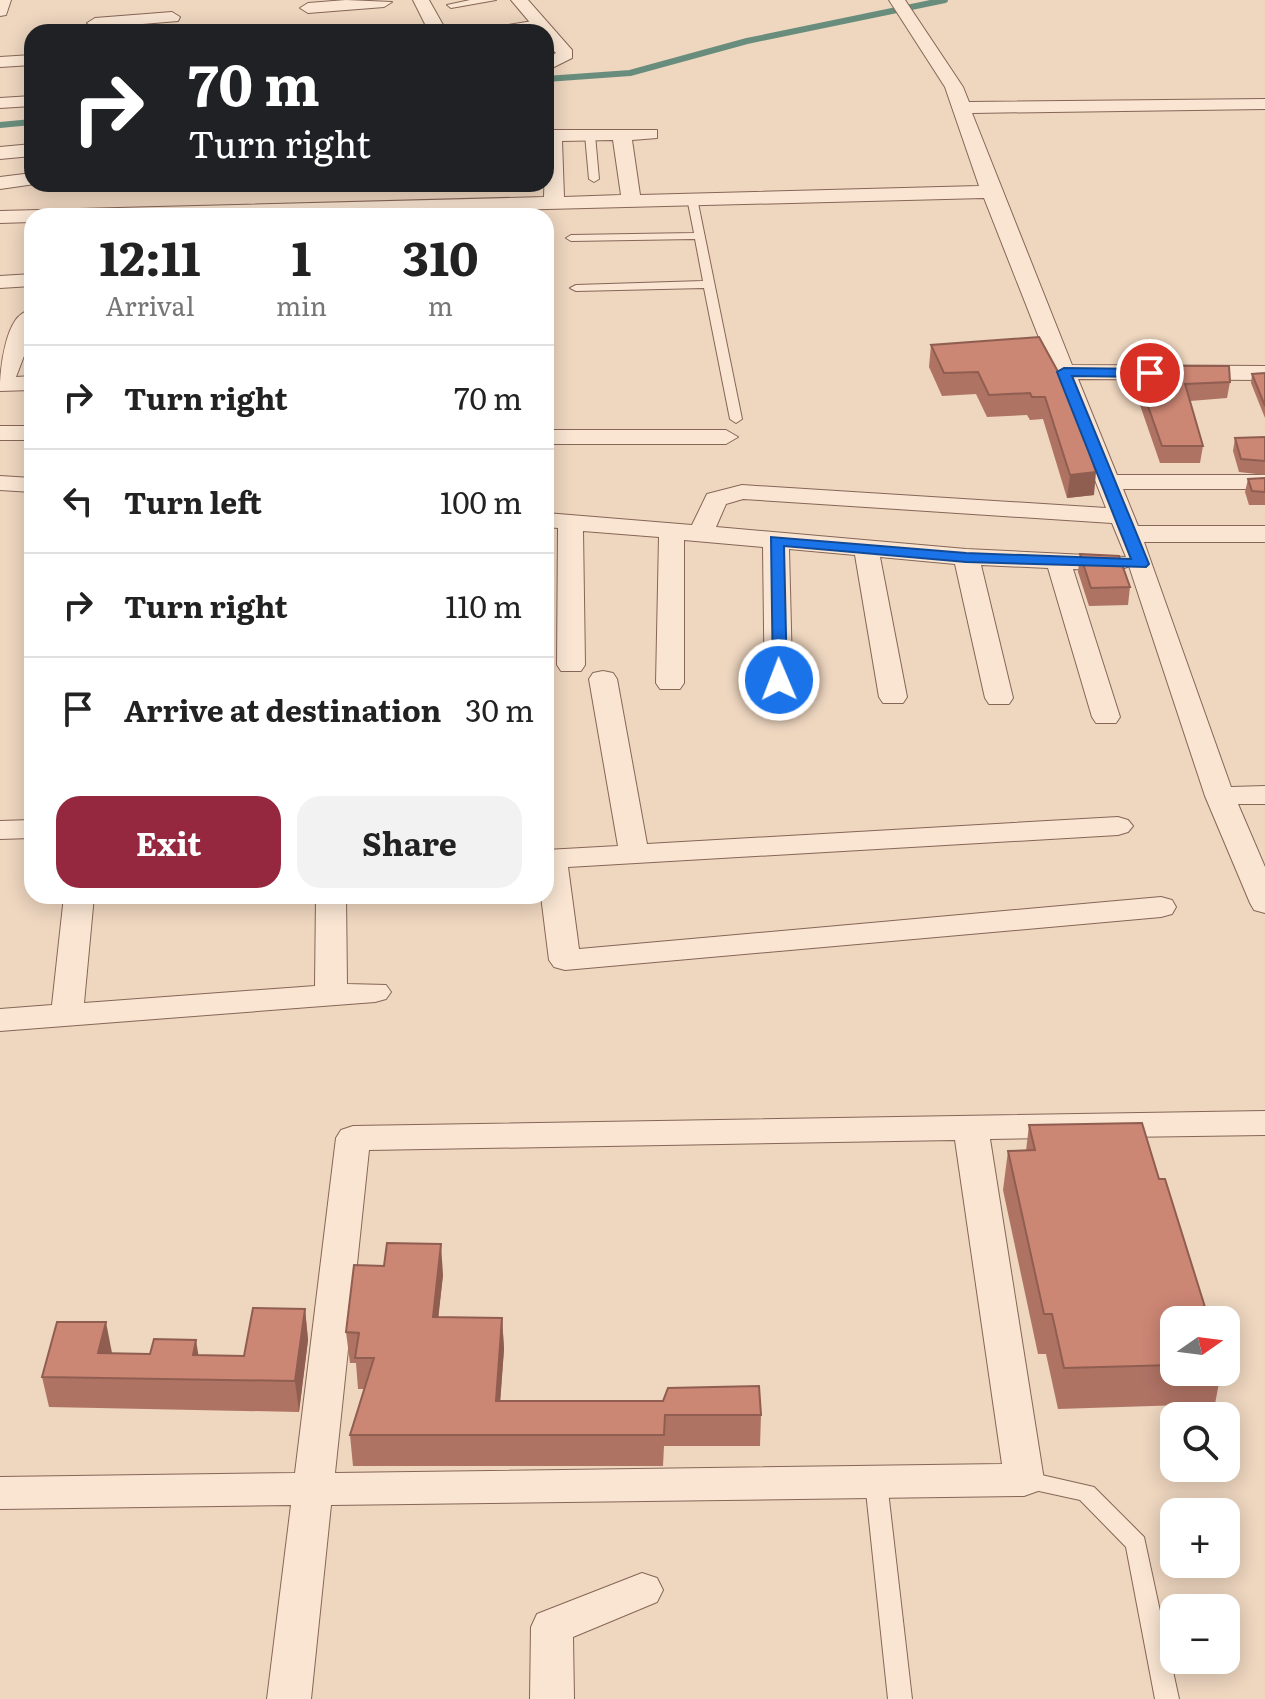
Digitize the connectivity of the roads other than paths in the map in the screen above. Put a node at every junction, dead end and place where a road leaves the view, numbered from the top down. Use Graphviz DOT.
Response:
graph roads {
  1 [pos="3,0"];
  2 [pos="96,0"];
  3 [pos="421,0"];
  4 [pos="492,0"];
  5 [pos="519,0"];
  6 [pos="897,0"];
  7 [pos="384,2"];
  8 [pos="451,5"];
  9 [pos="309,10"];
  10 [pos="0,11"];
  11 [pos="173,16"];
  12 [pos="539,23"];
  13 [pos="96,24"];
  14 [pos="117,24"];
  15 [pos="434,24"];
  16 [pos="531,24"];
  17 [pos="554,40"];
  18 [pos="24,60"];
  19 [pos="554,61"];
  20 [pos="0,62"];
  21 [pos="24,102"];
  22 [pos="0,103"];
  23 [pos="1265,104"];
  24 [pos="961,108"];
  25 [pos="587,125"];
  26 [pos="554,126"];
  27 [pos="622,134"];
  28 [pos="24,151"];
  29 [pos="0,153"];
  30 [pos="594,179"];
  31 [pos="24,180"];
  32 [pos="0,183"];
  33 [pos="554,192"];
  34 [pos="991,192"];
  35 [pos="280,193"];
  36 [pos="193,195"];
  37 [pos="692,198"];
  38 [pos="631,200"];
  39 [pos="554,201"];
  40 [pos="327,208"];
  41 [pos="24,216"];
  42 [pos="0,217"];
  43 [pos="699,236"];
  44 [pos="571,238"];
  45 [pos="24,280"];
  46 [pos="0,282"];
  47 [pos="709,284"];
  48 [pos="576,288"];
  49 [pos="24,327"];
  50 [pos="1064,372"];
  51 [pos="1265,373"];
  52 [pos="24,383"];
  53 [pos="1,384"];
  54 [pos="731,428"];
  55 [pos="0,433"];
  56 [pos="24,433"];
  57 [pos="554,437"];
  58 [pos="1108,482"];
  59 [pos="1265,482"];
  60 [pos="0,483"];
  61 [pos="24,484"];
  62 [pos="558,521"];
  63 [pos="1126,525"];
  64 [pos="672,533"];
  65 [pos="1265,534"];
  66 [pos="700,535"];
  67 [pos="776,541"];
  68 [pos="866,548"];
  69 [pos="966,557"];
  70 [pos="1058,560"];
  71 [pos="1141,564"];
  72 [pos="571,665"];
  73 [pos="603,679"];
  74 [pos="670,683"];
  75 [pos="893,697"];
  76 [pos="999,698"];
  77 [pos="779,707"];
  78 [pos="1106,717"];
  79 [pos="1265,795"];
  80 [pos="1220,796"];
  81 [pos="1118,826"];
  82 [pos="24,829"];
  83 [pos="0,830"];
  84 [pos="634,854"];
  85 [pos="554,859"];
  86 [pos="554,891"];
  87 [pos="1265,903"];
  88 [pos="78,904"];
  89 [pos="331,904"];
  90 [pos="1161,907"];
  91 [pos="375,992"];
  92 [pos="331,995"];
  93 [pos="67,1015"];
  94 [pos="0,1020"];
  95 [pos="1265,1123"];
  96 [pos="971,1129"];
  97 [pos="1024,1480"];
  98 [pos="876,1482"];
  99 [pos="313,1489"];
  100 [pos="0,1493"];
  101 [pos="642,1590"];
  102 [pos="289,1699"];
  103 [pos="552,1699"];
  104 [pos="900,1699"];
  105 [pos="1167,1699"];
  1 -- 10 [label="street"];
  2 -- 13 [label="street"];
  3 -- 15 [label="street"];
  4 -- 8 [label="lane"];
  5 -- 12 [label="street"];
  6 -- 24 [label="street"];
  7 -- 9 [label="street"];
  11 -- 14 [label="street"];
  12 -- 16 [label="lane"];
  17 -- 19 [label="street"];
  18 -- 20 [label="street"];
  21 -- 22 [label="street"];
  23 -- 24 [label="street"];
  24 -- 34 [label="street"];
  25 -- 26 [label="street"];
  25 -- 27 [label="street"];
  25 -- 27 [label="street"];
  25 -- 30 [label="lane"];
  27 -- 38 [label="street"];
  28 -- 29 [label="street"];
  31 -- 32 [label="street"];
  33 -- 39 [label="street"];
  34 -- 37 [label="street"];
  34 -- 50 [label="street"];
  35 -- 36 [label="street"];
  37 -- 38 [label="street"];
  37 -- 43 [label="lane"];
  38 -- 39 [label="street"];
  39 -- 40 [label="street"];
  41 -- 42 [label="street"];
  43 -- 44 [label="lane"];
  43 -- 47 [label="lane"];
  45 -- 46 [label="street"];
  47 -- 48 [label="lane"];
  47 -- 54 [label="lane"];
  49 -- 53 [label="street"];
  50 -- 51 [label="street"];
  50 -- 58 [label="street"];
  52 -- 53 [label="street"];
  54 -- 57 [label="street"];
  55 -- 56 [label="street"];
  58 -- 59 [label="street"];
  58 -- 63 [label="street"];
  60 -- 61 [label="street"];
  62 -- 64 [label="street"];
  62 -- 72 [label="street"];
  63 -- 65 [label="street"];
  63 -- 66 [label="street"];
  63 -- 71 [label="street"];
  64 -- 66 [label="street"];
  64 -- 74 [label="street"];
  66 -- 67 [label="street"];
  67 -- 68 [label="street"];
  67 -- 77 [label="street"];
  68 -- 69 [label="street"];
  68 -- 75 [label="street"];
  69 -- 70 [label="street"];
  69 -- 76 [label="street"];
  70 -- 71 [label="street"];
  70 -- 78 [label="street"];
  71 -- 80 [label="street"];
  73 -- 84 [label="street"];
  79 -- 80 [label="street"];
  80 -- 87 [label="street"];
  81 -- 84 [label="street"];
  82 -- 83 [label="street"];
  84 -- 85 [label="street"];
  86 -- 90 [label="street"];
  88 -- 93 [label="street"];
  89 -- 92 [label="street"];
  91 -- 92 [label="street"];
  92 -- 93 [label="street"];
  93 -- 94 [label="street"];
  95 -- 96 [label="street"];
  96 -- 97 [label="street"];
  96 -- 99 [label="street"];
  97 -- 98 [label="street"];
  97 -- 105 [label="lane"];
  98 -- 99 [label="street"];
  98 -- 104 [label="lane"];
  99 -- 100 [label="street"];
  99 -- 102 [label="street"];
  101 -- 103 [label="street"];
}
